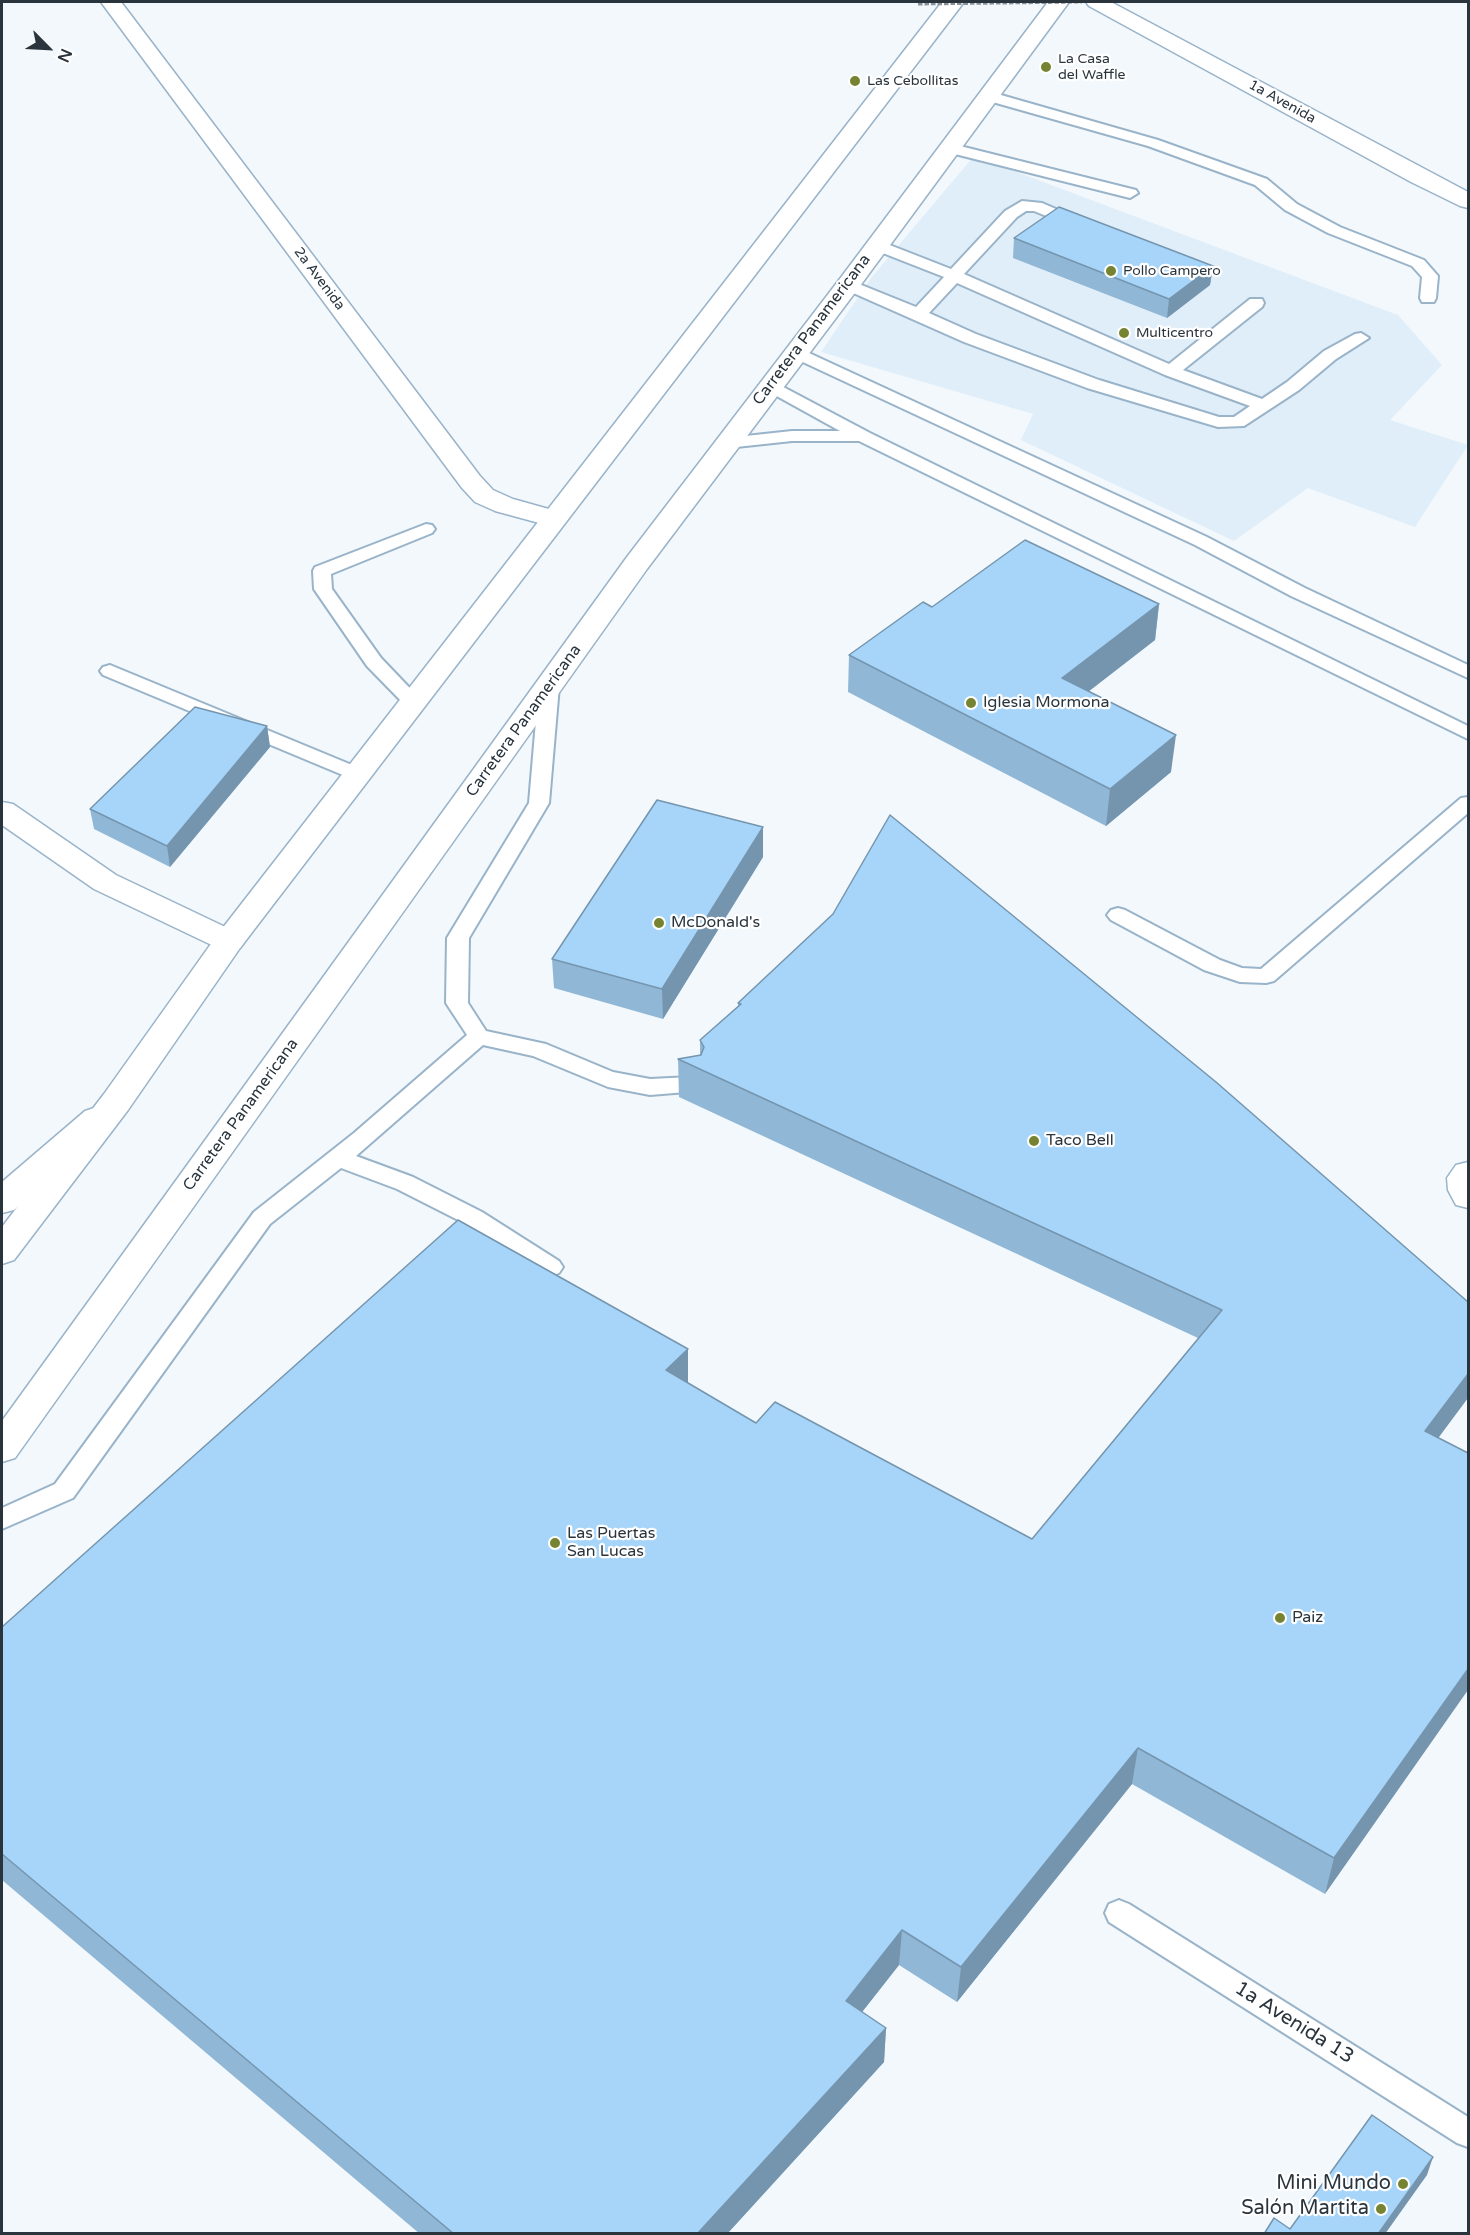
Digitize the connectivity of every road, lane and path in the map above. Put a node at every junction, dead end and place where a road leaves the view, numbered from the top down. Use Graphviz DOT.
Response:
graph roads {
  1 [pos="111,2"];
  2 [pos="952,2"];
  3 [pos="1058,2"];
  4 [pos="1082,2"];
  5 [pos="1096,2"];
  6 [pos="918,4"];
  7 [pos="987,96"];
  8 [pos="948,148"];
  9 [pos="1130,193"];
  10 [pos="1468,201"];
  11 [pos="1092,229"];
  12 [pos="876,245"];
  13 [pos="952,275"];
  14 [pos="848,285"];
  15 [pos="1428,298"];
  16 [pos="1256,303"];
  17 [pos="919,314"];
  18 [pos="1361,338"];
  19 [pos="796,352"];
  20 [pos="1171,371"];
  21 [pos="770,386"];
  22 [pos="1262,405"];
  23 [pos="864,436"];
  24 [pos="727,443"];
  25 [pos="554,519"];
  26 [pos="426,529"];
  27 [pos="110,671"];
  28 [pos="1468,672"];
  29 [pos="549,686"];
  30 [pos="413,702"];
  31 [pos="1468,733"];
  32 [pos="357,774"];
  33 [pos="1468,803"];
  34 [pos="2,811"];
  35 [pos="1118,915"];
  36 [pos="229,941"];
  37 [pos="479,1036"];
  38 [pos="691,1086"];
  39 [pos="116,1102"];
  40 [pos="339,1158"];
  41 [pos="1468,1173"];
  42 [pos="1468,1196"];
  43 [pos="2,1201"];
  44 [pos="2,1251"];
  45 [pos="551,1267"];
  46 [pos="2,1448"];
  47 [pos="2,1519"];
  48 [pos="1119,1913"];
  49 [pos="1468,2133"];
  1 -- 25 [label="main road, 2a Avenida"];
  2 -- 25 [label="main road"];
  3 -- 7 [label="main road, Carretera Panamericana"];
  4 -- 6 [label="path, bridge"];
  5 -- 10 [label="main road, 1a Avenida"];
  7 -- 8 [label="main road, Carretera Panamericana"];
  7 -- 15 [label="lane"];
  8 -- 9 [label="lane"];
  8 -- 12 [label="main road, Carretera Panamericana"];
  11 -- 13 [label="lane"];
  12 -- 13 [label="lane"];
  12 -- 14 [label="main road, Carretera Panamericana"];
  13 -- 17 [label="lane"];
  13 -- 20 [label="lane"];
  14 -- 17 [label="lane"];
  14 -- 19 [label="main road, Carretera Panamericana"];
  16 -- 20 [label="lane"];
  17 -- 22 [label="lane"];
  18 -- 22 [label="lane"];
  19 -- 21 [label="main road, Carretera Panamericana"];
  19 -- 28 [label="lane"];
  20 -- 22 [label="lane"];
  21 -- 23 [label="lane"];
  21 -- 24 [label="main road, Carretera Panamericana"];
  23 -- 24 [label="lane"];
  23 -- 31 [label="lane"];
  24 -- 29 [label="main road, Carretera Panamericana"];
  25 -- 30 [label="main road"];
  26 -- 30 [label="lane"];
  27 -- 32 [label="lane"];
  29 -- 37 [label="lane"];
  29 -- 46 [label="main road, Carretera Panamericana"];
  30 -- 32 [label="main road"];
  32 -- 36 [label="main road"];
  33 -- 35 [label="lane"];
  34 -- 36 [label="main road"];
  36 -- 39 [label="main road"];
  37 -- 38 [label="lane"];
  37 -- 40 [label="lane"];
  39 -- 43 [label="main road"];
  39 -- 44 [label="main road"];
  40 -- 45 [label="lane"];
  40 -- 47 [label="lane"];
  41 -- 42 [label="main road"];
  48 -- 49 [label="lane, 1a Avenida 13"];
}
